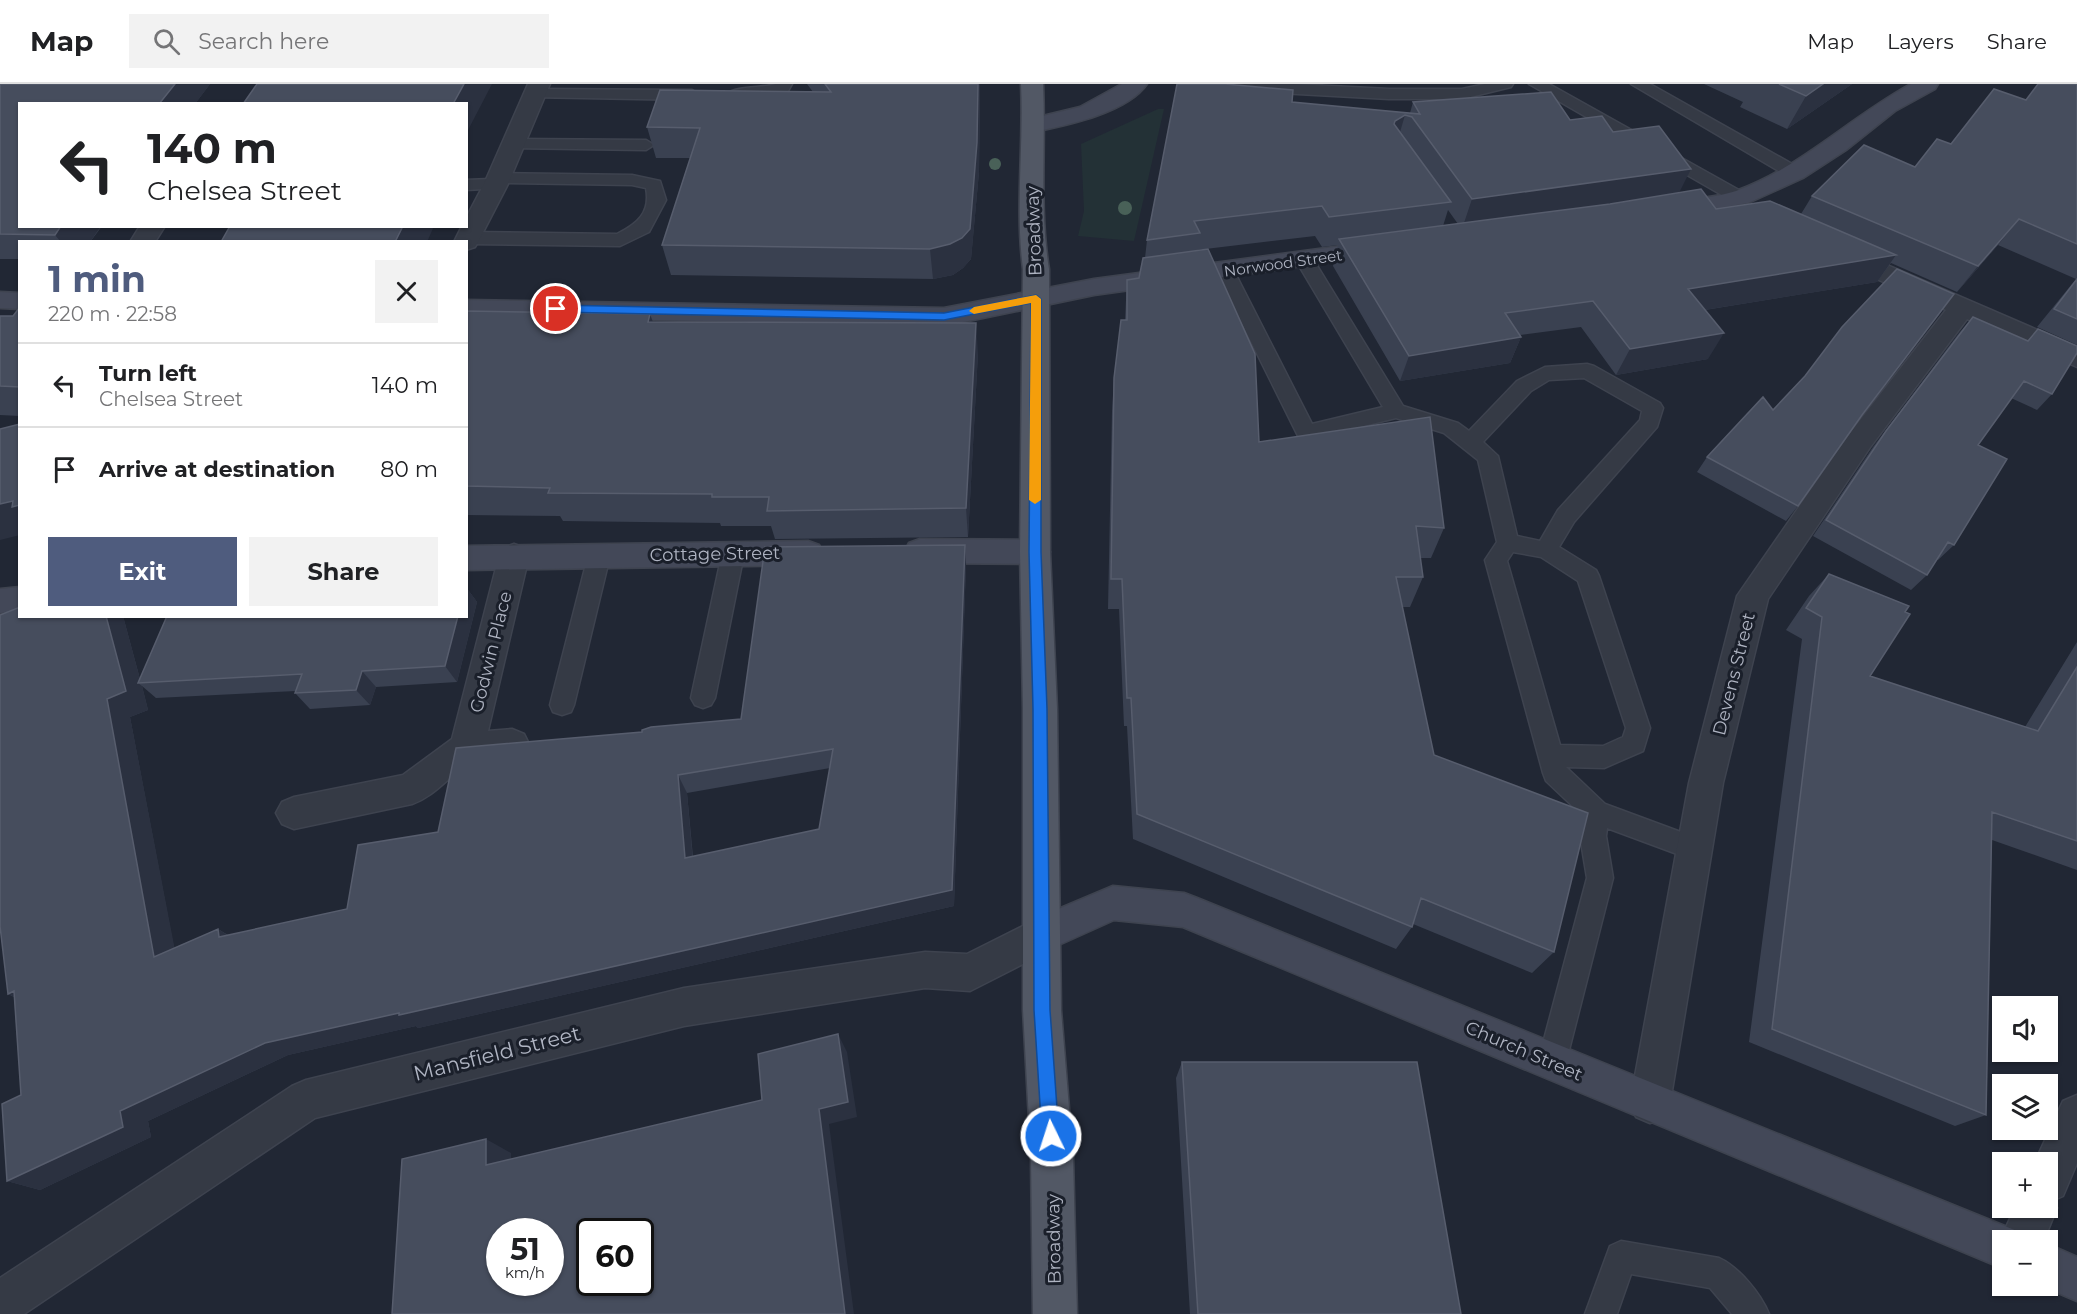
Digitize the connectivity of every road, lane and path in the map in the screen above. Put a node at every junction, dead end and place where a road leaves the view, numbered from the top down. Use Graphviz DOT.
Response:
graph roads {
  1 [pos="783,84"];
  2 [pos="1032,84"];
  3 [pos="1136,84"];
  4 [pos="1207,84"];
  5 [pos="1505,84"];
  6 [pos="1537,84"];
  7 [pos="1639,84"];
  8 [pos="1926,84"];
  9 [pos="537,89"];
  10 [pos="1034,125"];
  11 [pos="513,144"];
  12 [pos="646,145"];
  13 [pos="1795,173"];
  14 [pos="497,181"];
  15 [pos="468,185"];
  16 [pos="1748,205"];
  17 [pos="1645,213"];
  18 [pos="467,240"];
  19 [pos="1821,244"];
  20 [pos="1398,246"];
  21 [pos="1304,259"];
  22 [pos="1225,271"];
  23 [pos="1036,299"];
  24 [pos="0,300"];
  25 [pos="18,301"];
  26 [pos="1962,307"];
  27 [pos="468,308"];
  28 [pos="2077,358"];
  29 [pos="1396,411"];
  30 [pos="1470,443"];
  31 [pos="1508,543"];
  32 [pos="1546,550"];
  33 [pos="839,552"];
  34 [pos="897,552"];
  35 [pos="1035,552"];
  36 [pos="733,554"];
  37 [pos="514,556"];
  38 [pos="599,556"];
  39 [pos="468,558"];
  40 [pos="18,598"];
  41 [pos="0,601"];
  42 [pos="703,698"];
  43 [pos="562,705"];
  44 [pos="536,742"];
  45 [pos="467,747"];
  46 [pos="1551,756"];
  47 [pos="1596,812"];
  48 [pos="294,813"];
  49 [pos="1696,849"];
  50 [pos="1043,934"];
  51 [pos="1552,1062"];
  52 [pos="1650,1103"];
  53 [pos="2077,1115"];
  54 [pos="2058,1158"];
  55 [pos="1992,1242"];
  56 [pos="2058,1270"];
  57 [pos="2077,1279"];
  58 [pos="0,1304"];
  59 [pos="1055,1314"];
  60 [pos="1601,1314"];
  61 [pos="1753,1314"];
  1 -- 9 [label="lane"];
  2 -- 10 [label="main road, Broadway"];
  3 -- 10 [label="street"];
  4 -- 5 [label="lane"];
  6 -- 16 [label="lane"];
  7 -- 13 [label="lane"];
  8 -- 13 [label="street"];
  9 -- 11 [label="street"];
  10 -- 23 [label="main road, Broadway"];
  11 -- 12 [label="lane"];
  11 -- 14 [label="street"];
  13 -- 16 [label="street"];
  14 -- 15 [label="lane"];
  14 -- 18 [label="street"];
  14 -- 18 [label="lane"];
  16 -- 17 [label="street"];
  19 -- 26 [label="street"];
  20 -- 21 [label="street, Norwood Street"];
  21 -- 22 [label="street, Norwood Street"];
  21 -- 29 [label="lane"];
  22 -- 23 [label="street, Norwood Street"];
  22 -- 29 [label="lane"];
  23 -- 27 [label="street, Norwood Street"];
  23 -- 35 [label="main road, Broadway"];
  24 -- 25 [label="street"];
  26 -- 28 [label="street"];
  26 -- 49 [label="street, Devens Street"];
  29 -- 30 [label="lane"];
  30 -- 31 [label="lane"];
  30 -- 32 [label="lane"];
  31 -- 32 [label="lane"];
  31 -- 46 [label="lane"];
  32 -- 46 [label="lane"];
  33 -- 36 [label="street, Cottage Street"];
  34 -- 35 [label="street"];
  35 -- 50 [label="main road, Broadway"];
  36 -- 38 [label="street, Cottage Street"];
  36 -- 42 [label="lane"];
  37 -- 38 [label="street, Cottage Street"];
  37 -- 39 [label="street, Cottage Street"];
  37 -- 45 [label="street, Godwin Place"];
  38 -- 43 [label="lane"];
  40 -- 41 [label="street"];
  44 -- 45 [label="street"];
  45 -- 48 [label="street"];
  46 -- 47 [label="lane"];
  47 -- 49 [label="lane"];
  47 -- 51 [label="lane"];
  49 -- 52 [label="street, Devens Street"];
  50 -- 51 [label="street, Church Street"];
  50 -- 58 [label="street, Mansfield Street"];
  50 -- 59 [label="main road, Broadway"];
  51 -- 52 [label="street, Church Street"];
  52 -- 55 [label="street, Church Street"];
  53 -- 54 [label="street"];
  56 -- 57 [label="street"];
  60 -- 61 [label="lane"];
}
